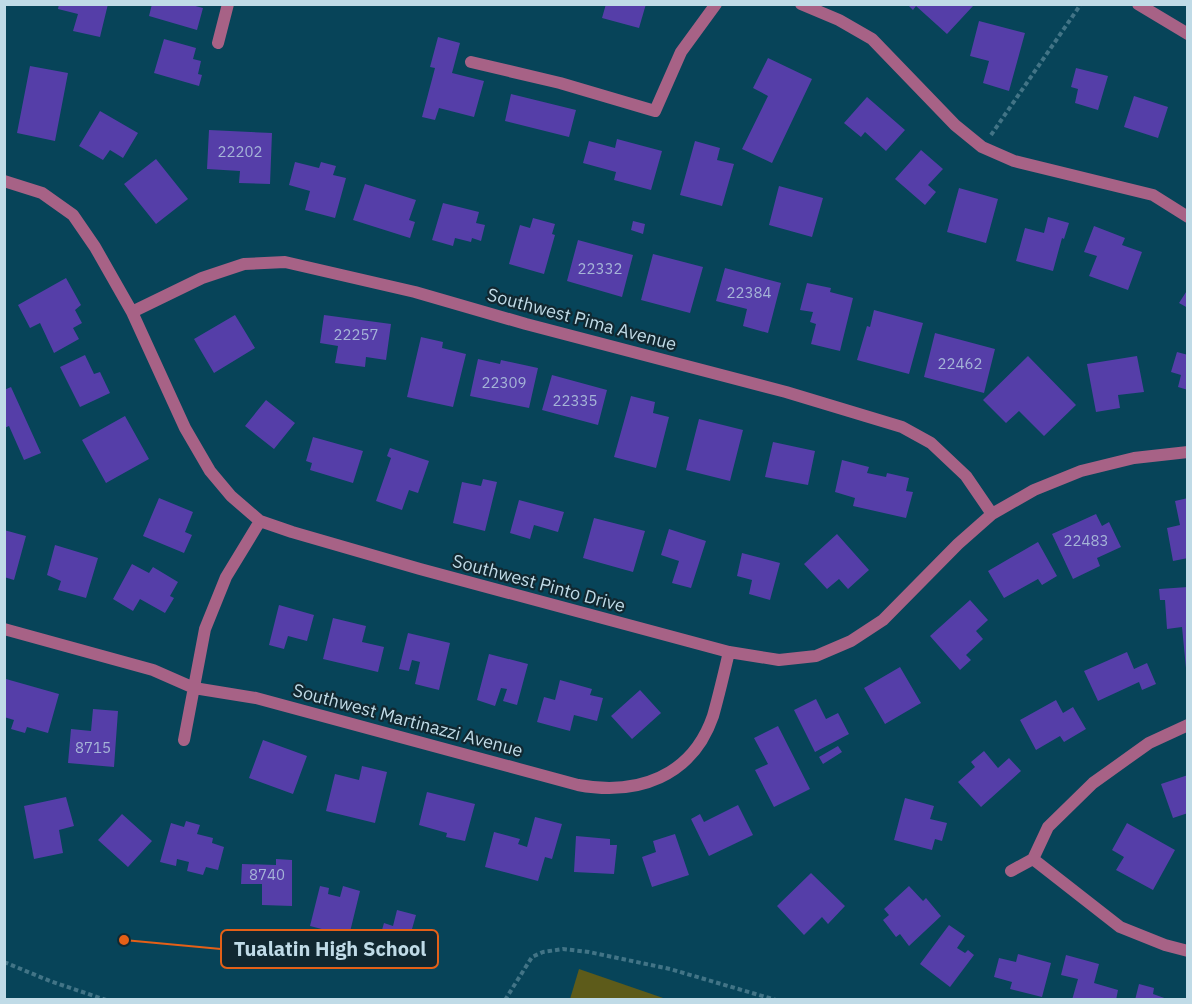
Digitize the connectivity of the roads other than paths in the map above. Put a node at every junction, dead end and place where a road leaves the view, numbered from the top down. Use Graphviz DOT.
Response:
graph roads {
  1 [pos="228,4"];
  2 [pos="716,4"];
  3 [pos="801,4"];
  4 [pos="1138,4"];
  5 [pos="1188,34"];
  6 [pos="218,43"];
  7 [pos="471,62"];
  8 [pos="4,181"];
  9 [pos="1188,217"];
  10 [pos="132,312"];
  11 [pos="1188,452"];
  12 [pos="992,514"];
  13 [pos="260,521"];
  14 [pos="4,629"];
  15 [pos="729,652"];
  16 [pos="194,688"];
  17 [pos="1188,725"];
  18 [pos="184,740"];
  19 [pos="1033,859"];
  20 [pos="1011,871"];
  21 [pos="1188,951"];
  1 -- 6 [label="street"];
  2 -- 7 [label="street"];
  3 -- 9 [label="street"];
  4 -- 5 [label="street"];
  8 -- 10 [label="street, Southwest Pinto Drive"];
  10 -- 12 [label="street, Southwest Pima Avenue"];
  10 -- 13 [label="street, Southwest Pinto Drive"];
  11 -- 12 [label="street, Southwest Pinto Drive"];
  12 -- 15 [label="street, Southwest Pinto Drive"];
  13 -- 15 [label="street, Southwest Pinto Drive"];
  13 -- 16 [label="street"];
  14 -- 16 [label="street, Southwest Martinazzi Avenue"];
  15 -- 16 [label="street, Southwest Martinazzi Avenue"];
  16 -- 18 [label="street"];
  17 -- 19 [label="street"];
  19 -- 20 [label="street"];
  19 -- 21 [label="street"];
}
